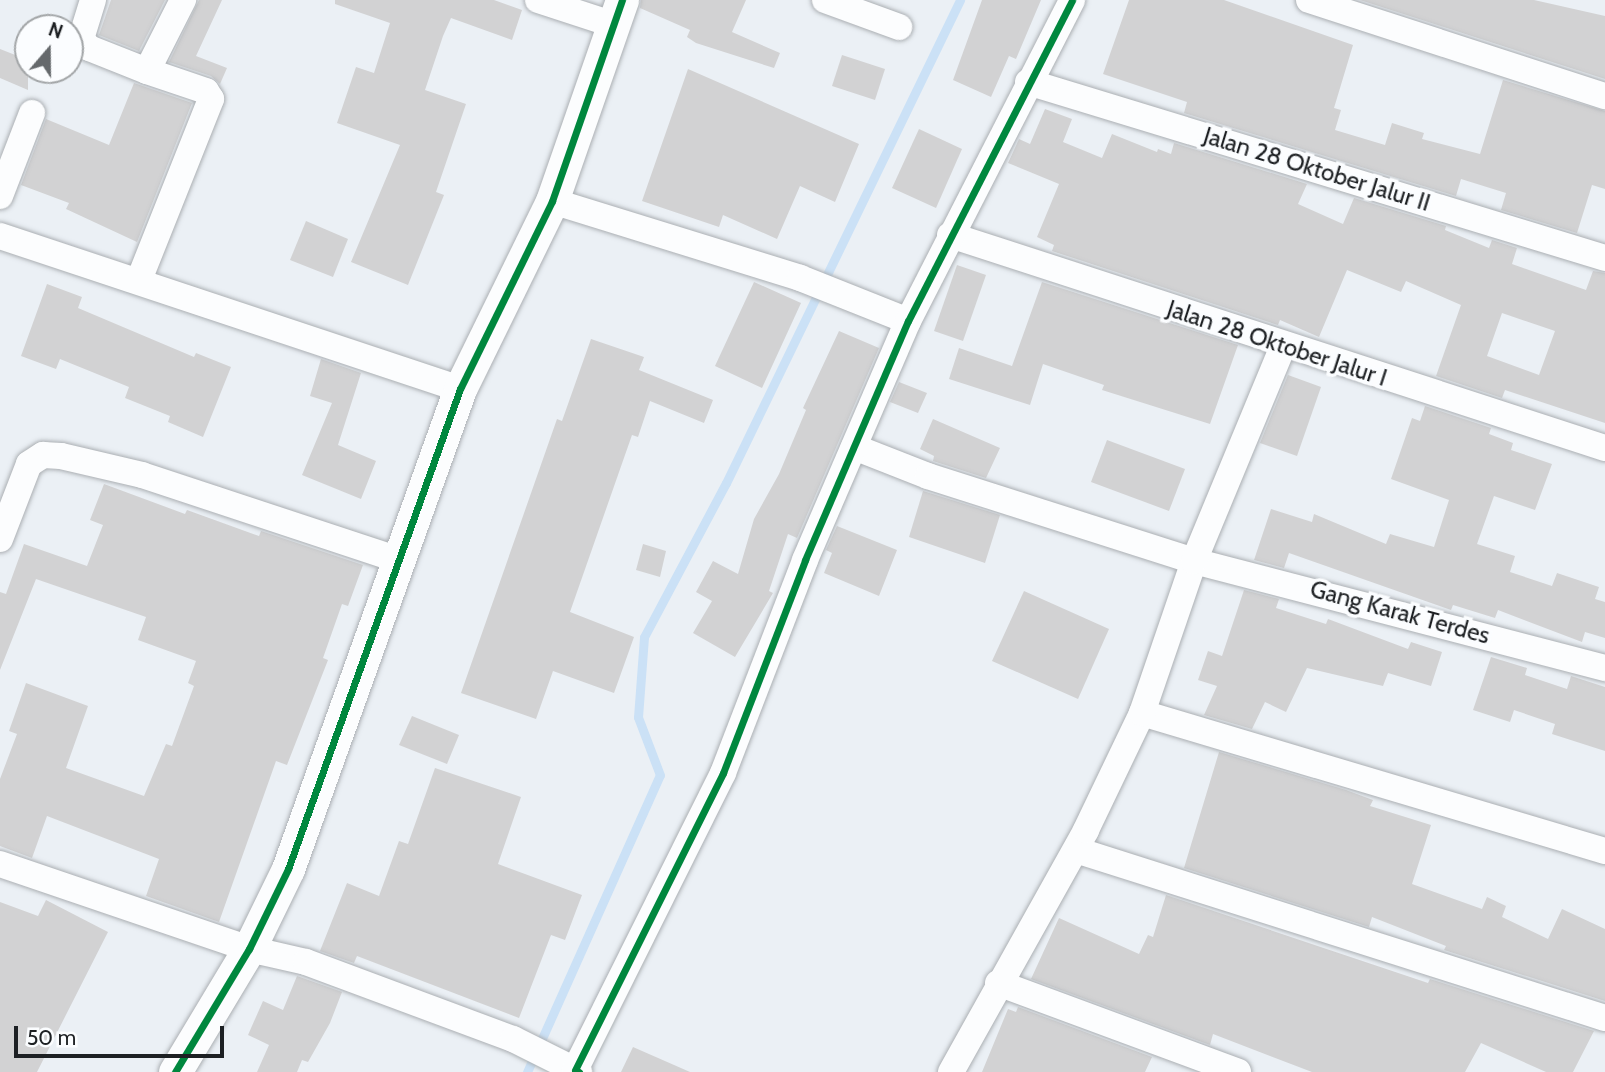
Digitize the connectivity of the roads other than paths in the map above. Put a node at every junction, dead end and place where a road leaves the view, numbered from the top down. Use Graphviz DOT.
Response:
graph roads {
  1 [pos="93,0"];
  2 [pos="183,0"];
  3 [pos="538,0"];
  4 [pos="825,0"];
  5 [pos="1072,0"];
  6 [pos="1309,0"];
  7 [pos="618,13"];
  8 [pos="899,27"];
  9 [pos="147,71"];
  10 [pos="1028,82"];
  11 [pos="1605,96"];
  12 [pos="32,113"];
  13 [pos="0,196"];
  14 [pos="552,201"];
  15 [pos="950,235"];
  16 [pos="0,236"];
  17 [pos="1605,258"];
  18 [pos="139,280"];
  19 [pos="908,321"];
  20 [pos="1283,346"];
  21 [pos="460,389"];
  22 [pos="854,447"];
  23 [pos="1605,448"];
  24 [pos="0,539"];
  25 [pos="396,559"];
  26 [pos="1194,561"];
  27 [pos="1605,668"];
  28 [pos="1142,713"];
  29 [pos="1076,850"];
  30 [pos="1605,851"];
  31 [pos="0,864"];
  32 [pos="248,949"];
  33 [pos="998,983"];
  34 [pos="1605,1018"];
  35 [pos="569,1067"];
  36 [pos="175,1072"];
  37 [pos="951,1072"];
  38 [pos="1238,1072"];
  1 -- 9 [label="street"];
  2 -- 9 [label="street"];
  3 -- 7 [label="street"];
  4 -- 8 [label="street"];
  5 -- 10 [label="street"];
  6 -- 11 [label="street"];
  7 -- 14 [label="street"];
  9 -- 18 [label="street"];
  10 -- 15 [label="street"];
  10 -- 17 [label="street, Jalan 28 Oktober Jalur II"];
  12 -- 13 [label="street"];
  14 -- 19 [label="street"];
  14 -- 21 [label="street"];
  15 -- 19 [label="street"];
  15 -- 20 [label="street, Jalan 28 Oktober Jalur I"];
  16 -- 18 [label="street"];
  18 -- 21 [label="street"];
  19 -- 22 [label="street"];
  20 -- 23 [label="street, Jalan 28 Oktober Jalur I"];
  20 -- 26 [label="street"];
  21 -- 25 [label="street"];
  22 -- 26 [label="street, Gang Karak Terdes"];
  22 -- 35 [label="street"];
  24 -- 25 [label="street"];
  25 -- 32 [label="street"];
  26 -- 27 [label="street, Gang Karak Terdes"];
  26 -- 28 [label="street"];
  28 -- 29 [label="street"];
  28 -- 30 [label="street"];
  29 -- 33 [label="street"];
  29 -- 34 [label="street"];
  31 -- 32 [label="street"];
  32 -- 35 [label="street"];
  32 -- 36 [label="street"];
  33 -- 37 [label="street"];
  33 -- 38 [label="street"];
}
